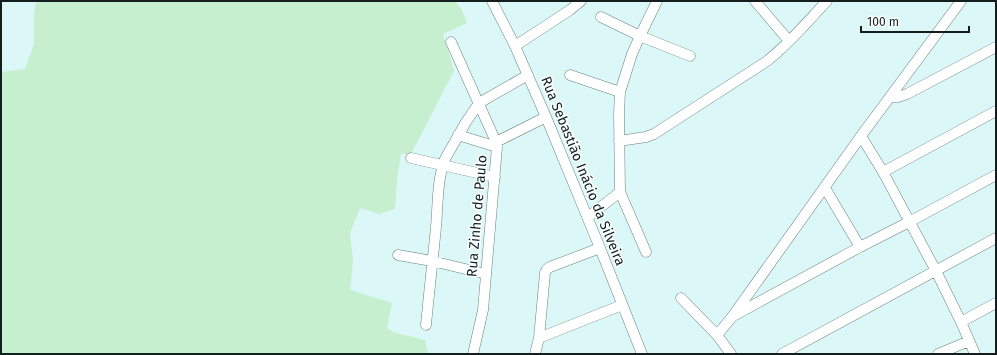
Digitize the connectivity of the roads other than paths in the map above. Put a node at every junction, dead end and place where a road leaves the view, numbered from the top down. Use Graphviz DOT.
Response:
graph roads {
  1 [pos="492,1"];
  2 [pos="581,1"];
  3 [pos="657,1"];
  4 [pos="755,1"];
  5 [pos="827,1"];
  6 [pos="961,1"];
  7 [pos="601,17"];
  8 [pos="640,36"];
  9 [pos="789,41"];
  10 [pos="451,42"];
  11 [pos="515,46"];
  12 [pos="996,47"];
  13 [pos="690,56"];
  14 [pos="528,75"];
  15 [pos="570,75"];
  16 [pos="620,92"];
  17 [pos="890,97"];
  18 [pos="479,103"];
  19 [pos="996,111"];
  20 [pos="546,117"];
  21 [pos="458,135"];
  22 [pos="861,136"];
  23 [pos="619,141"];
  24 [pos="497,144"];
  25 [pos="411,158"];
  26 [pos="443,165"];
  27 [pos="883,172"];
  28 [pos="996,175"];
  29 [pos="495,177"];
  30 [pos="825,188"];
  31 [pos="620,192"];
  32 [pos="588,217"];
  33 [pos="909,222"];
  34 [pos="996,238"];
  35 [pos="860,247"];
  36 [pos="600,248"];
  37 [pos="646,252"];
  38 [pos="398,255"];
  39 [pos="432,261"];
  40 [pos="936,271"];
  41 [pos="486,274"];
  42 [pos="681,298"];
  43 [pos="996,303"];
  44 [pos="622,305"];
  45 [pos="732,317"];
  46 [pos="961,322"];
  47 [pos="426,325"];
  48 [pos="717,335"];
  49 [pos="539,338"];
  50 [pos="969,341"];
  51 [pos="473,354"];
  52 [pos="535,354"];
  53 [pos="642,354"];
  54 [pos="731,354"];
  55 [pos="782,354"];
  56 [pos="938,354"];
  57 [pos="975,354"];
  1 -- 11 [label="street, Rua Sebastião Inácio da Silveira"];
  2 -- 11 [label="street"];
  3 -- 8 [label="street"];
  4 -- 9 [label="street"];
  5 -- 9 [label="street"];
  6 -- 17 [label="street"];
  7 -- 8 [label="street"];
  8 -- 13 [label="street"];
  8 -- 16 [label="street"];
  9 -- 23 [label="street"];
  10 -- 18 [label="street, Rua Zinho de Paulo"];
  11 -- 14 [label="street, Rua Sebastião Inácio da Silveira"];
  12 -- 17 [label="street"];
  14 -- 18 [label="street"];
  14 -- 20 [label="street, Rua Sebastião Inácio da Silveira"];
  15 -- 16 [label="street"];
  16 -- 23 [label="street"];
  17 -- 22 [label="street"];
  18 -- 21 [label="street"];
  18 -- 24 [label="street, Rua Zinho de Paulo"];
  19 -- 27 [label="street"];
  20 -- 24 [label="street"];
  20 -- 32 [label="street, Rua Sebastião Inácio da Silveira"];
  21 -- 24 [label="street"];
  21 -- 26 [label="street"];
  22 -- 27 [label="street"];
  22 -- 30 [label="street"];
  23 -- 31 [label="street"];
  24 -- 29 [label="street, Rua Zinho de Paulo"];
  25 -- 26 [label="street"];
  26 -- 29 [label="street"];
  26 -- 39 [label="street"];
  27 -- 33 [label="street"];
  28 -- 33 [label="street"];
  29 -- 41 [label="street, Rua Zinho de Paulo"];
  30 -- 35 [label="street"];
  30 -- 45 [label="street"];
  31 -- 32 [label="street"];
  31 -- 37 [label="street"];
  32 -- 36 [label="street, Rua Sebastião Inácio da Silveira"];
  33 -- 35 [label="street"];
  33 -- 40 [label="street"];
  34 -- 40 [label="street"];
  35 -- 45 [label="street"];
  36 -- 44 [label="street, Rua Sebastião Inácio da Silveira"];
  36 -- 49 [label="street"];
  38 -- 39 [label="street"];
  39 -- 41 [label="street"];
  39 -- 47 [label="street"];
  40 -- 46 [label="street"];
  40 -- 55 [label="street"];
  41 -- 51 [label="street, Rua Zinho de Paulo"];
  42 -- 48 [label="street"];
  43 -- 46 [label="street"];
  44 -- 49 [label="street"];
  44 -- 53 [label="street, Rua Sebastião Inácio da Silveira"];
  45 -- 48 [label="street"];
  46 -- 50 [label="street"];
  48 -- 54 [label="street"];
  49 -- 52 [label="street"];
  50 -- 56 [label="street"];
  50 -- 57 [label="street"];
}
